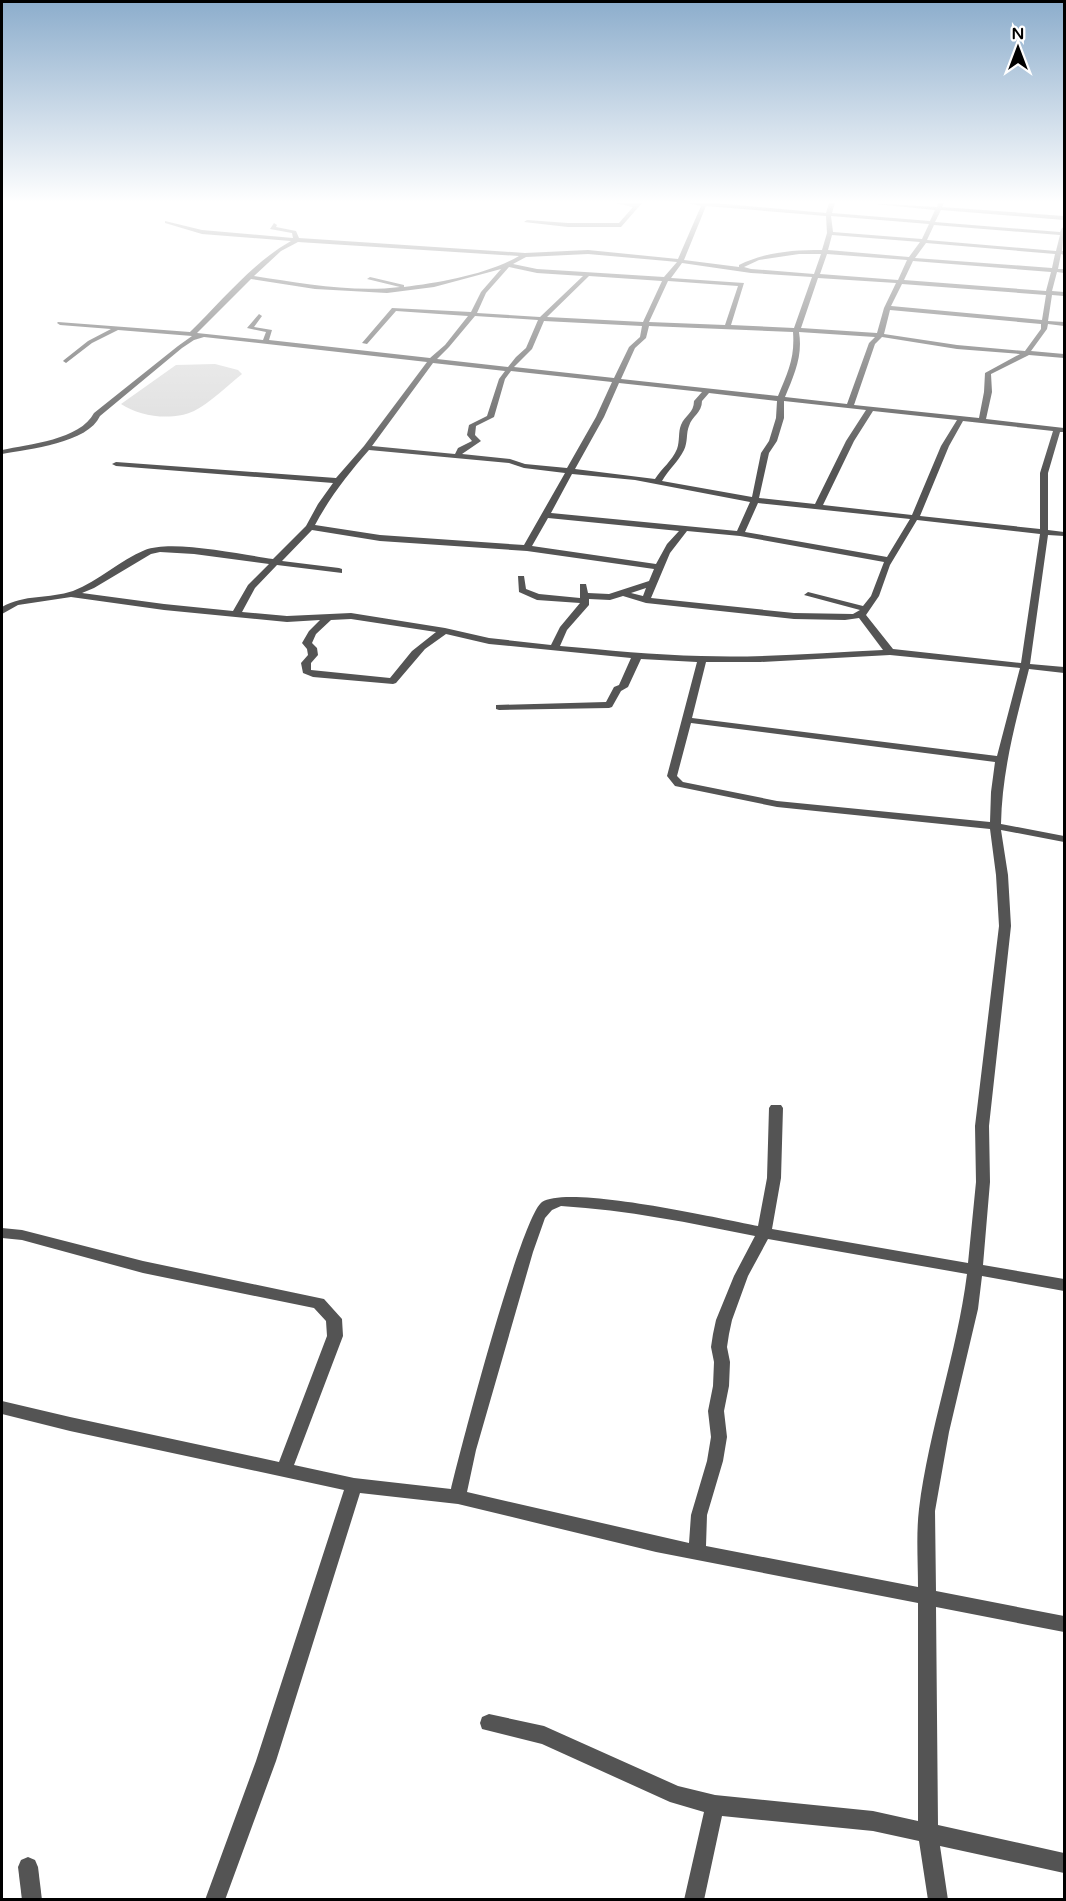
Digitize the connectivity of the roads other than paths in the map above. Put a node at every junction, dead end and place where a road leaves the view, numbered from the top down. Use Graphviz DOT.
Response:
graph roads {
  1 [pos="236,292"];
  2 [pos="484,292"];
  3 [pos="569,292"];
  4 [pos="661,292"];
  5 [pos="739,292"];
  6 [pos="812,292"];
  7 [pos="894,292"];
  8 [pos="1045,292"];
  9 [pos="1049,292"];
  10 [pos="1065,294"];
  11 [pos="887,308"];
  12 [pos="473,314"];
  13 [pos="259,316"];
  14 [pos="542,318"];
  15 [pos="1045,322"];
  16 [pos="60,323"];
  17 [pos="646,323"];
  18 [pos="1065,324"];
  19 [pos="727,328"];
  20 [pos="119,329"];
  21 [pos="796,332"];
  22 [pos="192,334"];
  23 [pos="880,335"];
  24 [pos="202,336"];
  25 [pos="265,342"];
  26 [pos="365,343"];
  27 [pos="1028,352"];
  28 [pos="1065,356"];
  29 [pos="66,361"];
  30 [pos="430,362"];
  31 [pos="510,370"];
  32 [pos="617,380"];
  33 [pos="708,391"];
  34 [pos="781,399"];
  35 [pos="850,406"];
  36 [pos="871,409"];
  37 [pos="961,419"];
  38 [pos="982,421"];
  39 [pos="1061,430"];
  40 [pos="367,448"];
  41 [pos="2,452"];
  42 [pos="457,456"];
  43 [pos="117,464"];
  44 [pos="571,471"];
  45 [pos="338,481"];
  46 [pos="657,482"];
  47 [pos="755,500"];
  48 [pos="818,506"];
  49 [pos="545,515"];
  50 [pos="914,519"];
  51 [pos="310,527"];
  52 [pos="685,529"];
  53 [pos="1044,533"];
  54 [pos="740,534"];
  55 [pos="1065,534"];
  56 [pos="526,548"];
  57 [pos="889,560"];
  58 [pos="275,563"];
  59 [pos="658,567"];
  60 [pos="339,571"];
  61 [pos="520,578"];
  62 [pos="652,583"];
  63 [pos="623,593"];
  64 [pos="71,594"];
  65 [pos="584,594"];
  66 [pos="808,595"];
  67 [pos="646,600"];
  68 [pos="2,610"];
  69 [pos="863,612"];
  70 [pos="236,614"];
  71 [pos="329,618"];
  72 [pos="445,631"];
  73 [pos="555,646"];
  74 [pos="890,652"];
  75 [pos="637,656"];
  76 [pos="702,660"];
  77 [pos="1025,666"];
  78 [pos="1065,670"];
  79 [pos="499,707"];
  80 [pos="688,720"];
  81 [pos="1001,760"];
  82 [pos="995,826"];
  83 [pos="1065,839"];
  84 [pos="776,1108"];
  85 [pos="2,1233"];
  86 [pos="764,1233"];
  87 [pos="975,1269"];
  88 [pos="1065,1285"];
  89 [pos="2,1407"];
  90 [pos="284,1469"];
  91 [pos="354,1485"];
  92 [pos="458,1497"];
  93 [pos="697,1552"];
  94 [pos="927,1598"];
  95 [pos="1065,1624"];
  96 [pos="489,1723"];
  97 [pos="715,1805"];
  98 [pos="928,1834"];
  99 [pos="1065,1863"];
  100 [pos="28,1867"];
  101 [pos="32,1899"];
  102 [pos="216,1899"];
  103 [pos="694,1899"];
  104 [pos="938,1899"];
  1 -- 22 [label="street"];
  2 -- 12 [label="street"];
  3 -- 14 [label="street"];
  4 -- 17 [label="street"];
  5 -- 19 [label="street"];
  6 -- 21 [label="street"];
  7 -- 11 [label="street"];
  8 -- 9 [label="street"];
  9 -- 10 [label="street"];
  9 -- 15 [label="street"];
  11 -- 15 [label="street"];
  11 -- 23 [label="street"];
  12 -- 14 [label="street"];
  12 -- 26 [label="street"];
  12 -- 30 [label="street"];
  13 -- 25 [label="street"];
  14 -- 17 [label="street"];
  14 -- 31 [label="street"];
  15 -- 18 [label="street"];
  15 -- 27 [label="street"];
  16 -- 20 [label="street"];
  17 -- 19 [label="street"];
  17 -- 32 [label="street"];
  19 -- 21 [label="street"];
  20 -- 22 [label="street"];
  20 -- 29 [label="street"];
  21 -- 23 [label="street"];
  21 -- 34 [label="street"];
  22 -- 24 [label="street"];
  23 -- 27 [label="street"];
  23 -- 35 [label="street"];
  24 -- 25 [label="street"];
  24 -- 41 [label="street"];
  25 -- 30 [label="street"];
  27 -- 28 [label="street"];
  27 -- 38 [label="street"];
  30 -- 31 [label="street"];
  30 -- 40 [label="street"];
  31 -- 32 [label="street"];
  31 -- 42 [label="street"];
  32 -- 33 [label="street"];
  32 -- 44 [label="street"];
  33 -- 34 [label="street"];
  33 -- 46 [label="street"];
  34 -- 35 [label="street"];
  34 -- 47 [label="street"];
  35 -- 36 [label="street"];
  36 -- 37 [label="street"];
  36 -- 48 [label="street"];
  37 -- 38 [label="street"];
  37 -- 50 [label="street"];
  38 -- 39 [label="street"];
  39 -- 53 [label="street"];
  40 -- 42 [label="street"];
  40 -- 45 [label="street"];
  42 -- 44 [label="street"];
  43 -- 45 [label="street"];
  44 -- 46 [label="street"];
  44 -- 49 [label="street"];
  45 -- 51 [label="street"];
  46 -- 47 [label="street"];
  47 -- 48 [label="street"];
  47 -- 54 [label="street"];
  48 -- 50 [label="street"];
  49 -- 52 [label="street"];
  49 -- 56 [label="street"];
  50 -- 53 [label="street"];
  50 -- 57 [label="street"];
  51 -- 56 [label="street"];
  51 -- 58 [label="street"];
  52 -- 54 [label="street"];
  52 -- 59 [label="street"];
  53 -- 55 [label="street"];
  53 -- 77 [label="street"];
  54 -- 57 [label="street"];
  56 -- 59 [label="street"];
  57 -- 69 [label="street"];
  58 -- 60 [label="street"];
  58 -- 64 [label="street"];
  58 -- 70 [label="street"];
  59 -- 62 [label="street"];
  61 -- 65 [label="street"];
  62 -- 63 [label="street"];
  62 -- 67 [label="street"];
  63 -- 65 [label="street"];
  63 -- 67 [label="street"];
  64 -- 68 [label="street"];
  64 -- 70 [label="street"];
  65 -- 73 [label="street"];
  66 -- 69 [label="street"];
  67 -- 69 [label="street"];
  69 -- 74 [label="street"];
  70 -- 71 [label="street"];
  71 -- 72 [label="street"];
  71 -- 72 [label="street"];
  72 -- 73 [label="street"];
  73 -- 75 [label="street"];
  74 -- 76 [label="street"];
  74 -- 77 [label="street"];
  75 -- 76 [label="street"];
  75 -- 79 [label="street"];
  76 -- 80 [label="street"];
  77 -- 78 [label="street"];
  77 -- 81 [label="street"];
  80 -- 81 [label="street"];
  80 -- 82 [label="street"];
  81 -- 82 [label="street"];
  82 -- 83 [label="street"];
  82 -- 87 [label="street"];
  84 -- 86 [label="street"];
  85 -- 90 [label="street"];
  86 -- 87 [label="street"];
  86 -- 92 [label="street"];
  86 -- 93 [label="street"];
  87 -- 88 [label="street"];
  87 -- 94 [label="street"];
  89 -- 90 [label="street"];
  90 -- 91 [label="street"];
  91 -- 92 [label="street"];
  91 -- 102 [label="street"];
  92 -- 93 [label="street"];
  93 -- 94 [label="street"];
  94 -- 95 [label="street"];
  94 -- 98 [label="street"];
  96 -- 97 [label="street"];
  97 -- 98 [label="street"];
  97 -- 103 [label="street"];
  98 -- 99 [label="street"];
  98 -- 104 [label="street"];
  100 -- 101 [label="street"];
}
